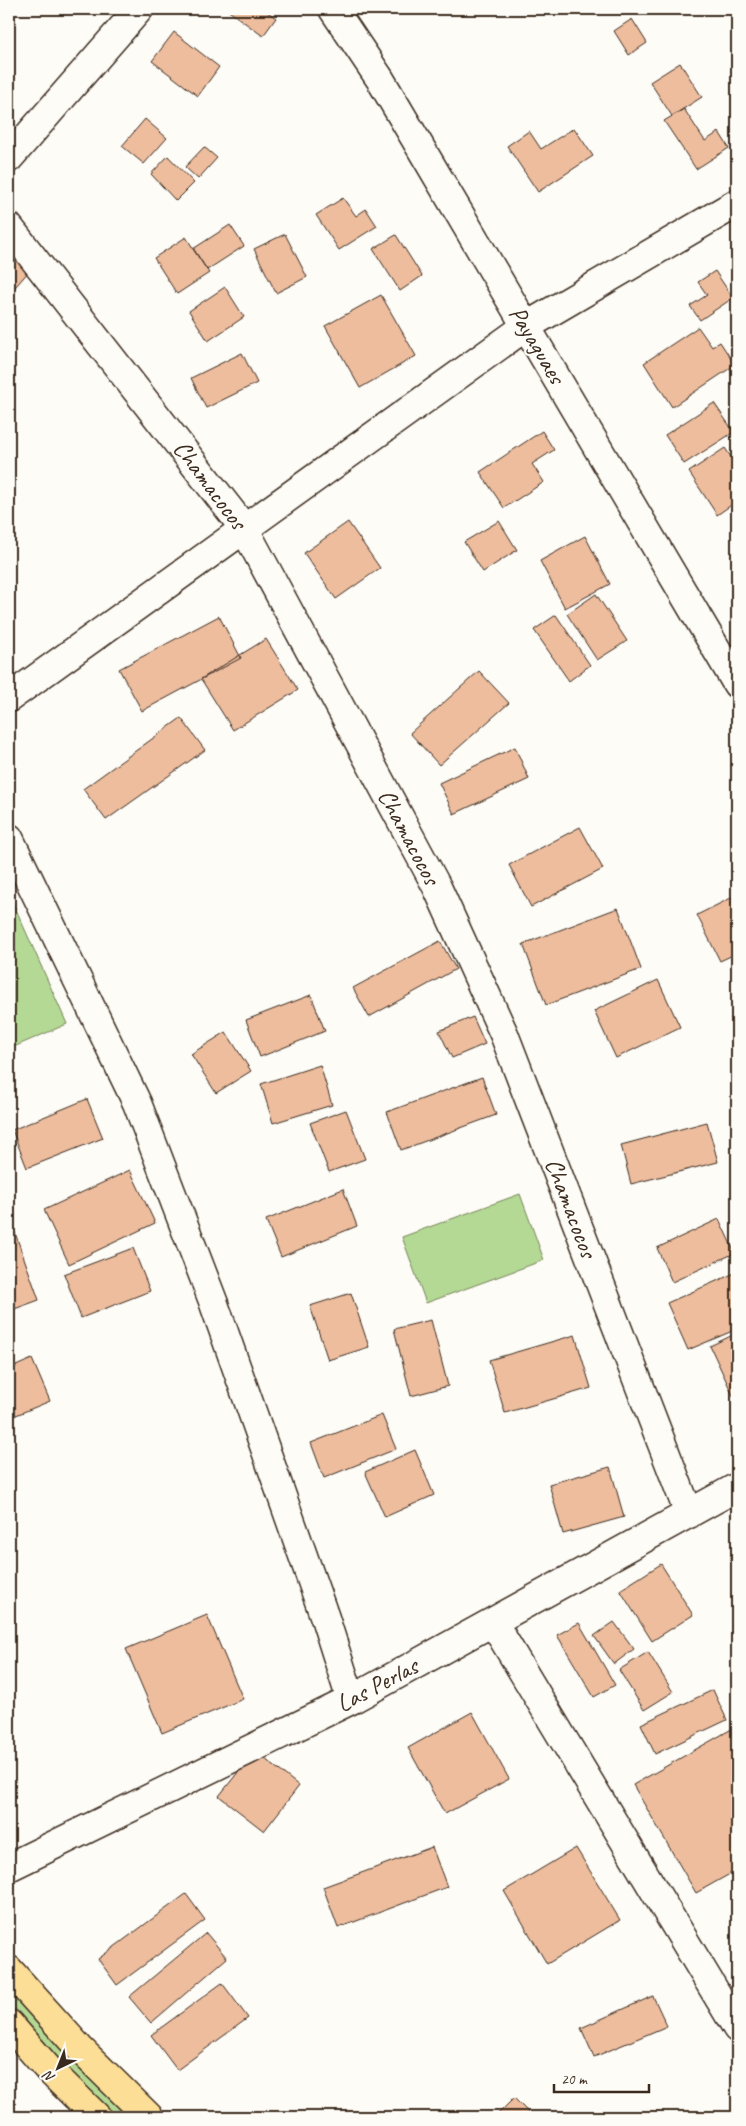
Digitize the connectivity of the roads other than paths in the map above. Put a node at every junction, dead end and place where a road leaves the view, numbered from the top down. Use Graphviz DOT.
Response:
graph roads {
  1 [pos="140,9"];
  2 [pos="333,9"];
  3 [pos="9,158"];
  4 [pos="737,203"];
  5 [pos="9,227"];
  6 [pos="525,327"];
  7 [pos="244,528"];
  8 [pos="737,684"];
  9 [pos="9,698"];
  10 [pos="9,838"];
  11 [pos="737,1487"];
  12 [pos="689,1514"];
  13 [pos="493,1622"];
  14 [pos="351,1700"];
  15 [pos="9,1867"];
  16 [pos="9,1970"];
  17 [pos="9,2024"];
  18 [pos="737,2028"];
  19 [pos="97,2117"];
  20 [pos="149,2117"];
  1 -- 3 [label="street"];
  2 -- 6 [label="street, Payaguaes"];
  4 -- 6 [label="street"];
  5 -- 7 [label="street, Chamacocos"];
  6 -- 7 [label="street"];
  6 -- 8 [label="street, Payaguaes"];
  7 -- 9 [label="street"];
  7 -- 12 [label="street, Chamacocos"];
  10 -- 14 [label="street"];
  11 -- 12 [label="street, Las Perlas"];
  12 -- 13 [label="street, Las Perlas"];
  13 -- 14 [label="street, Las Perlas"];
  13 -- 18 [label="street"];
  14 -- 15 [label="street, Las Perlas"];
  16 -- 20 [label="main road"];
  17 -- 19 [label="main road"];
}
